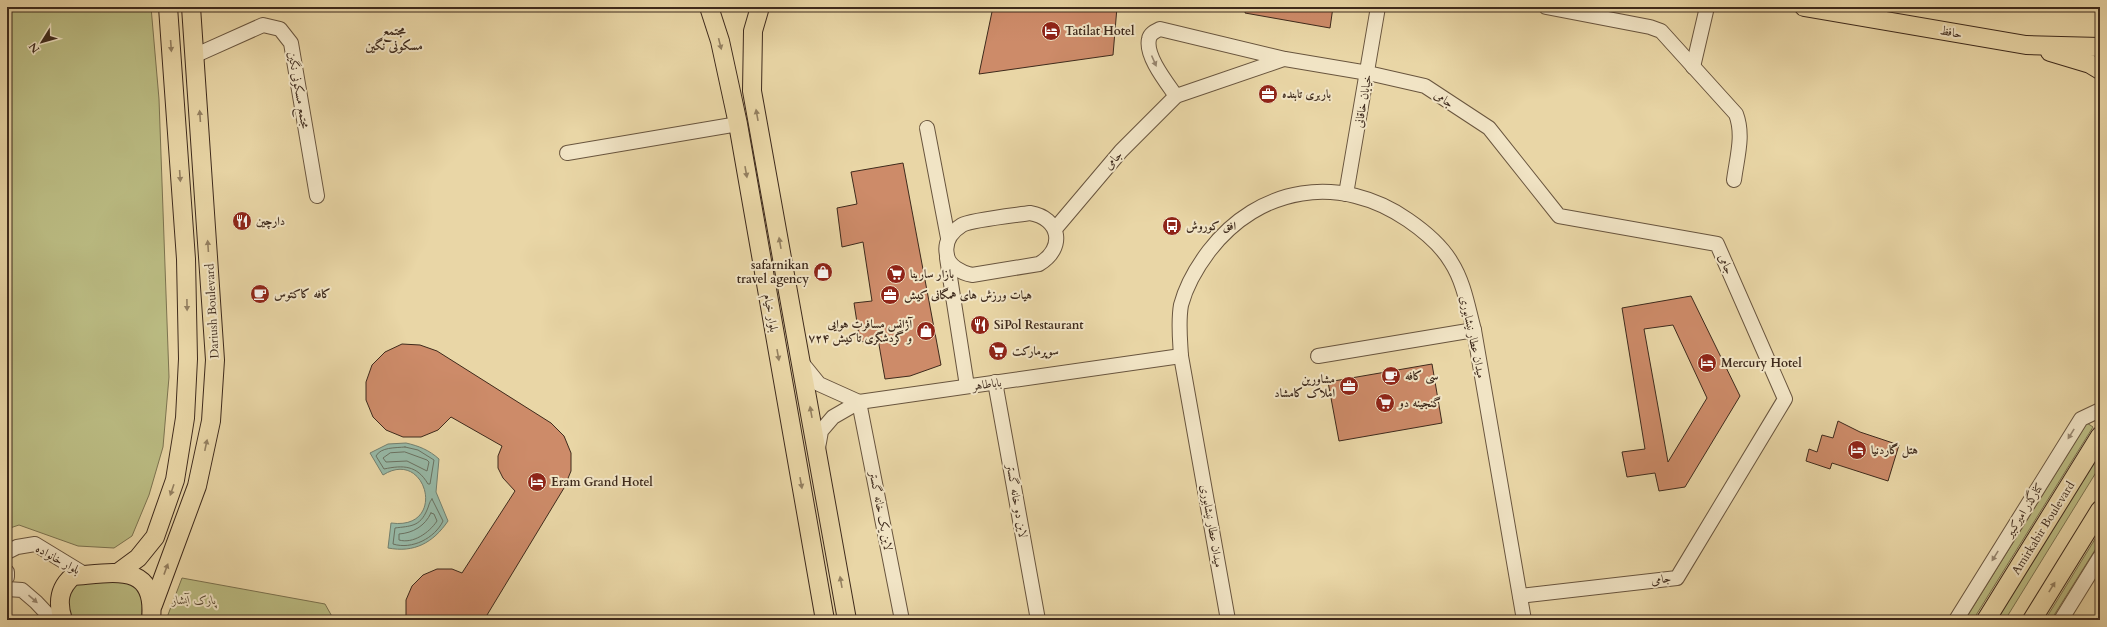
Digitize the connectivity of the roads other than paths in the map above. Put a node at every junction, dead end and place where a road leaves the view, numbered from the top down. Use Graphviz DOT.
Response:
graph roads {
  1 [pos="168,7"];
  2 [pos="191,7"];
  3 [pos="709,7"];
  4 [pos="760,7"];
  5 [pos="1378,7"];
  6 [pos="1546,7"];
  7 [pos="1707,7"];
  8 [pos="1804,7"];
  9 [pos="2026,45"];
  10 [pos="2100,47"];
  11 [pos="196,55"];
  12 [pos="1285,59"];
  13 [pos="1693,67"];
  14 [pos="2100,70"];
  15 [pos="1368,72"];
  16 [pos="1176,96"];
  17 [pos="738,124"];
  18 [pos="927,128"];
  19 [pos="567,153"];
  20 [pos="1734,180"];
  21 [pos="1346,194"];
  22 [pos="317,196"];
  23 [pos="1055,229"];
  24 [pos="948,238"];
  25 [pos="947,258"];
  26 [pos="1474,330"];
  27 [pos="1181,356"];
  28 [pos="1318,356"];
  29 [pos="802,364"];
  30 [pos="996,382"];
  31 [pos="967,386"];
  32 [pos="859,402"];
  33 [pos="2100,410"];
  34 [pos="2100,436"];
  35 [pos="818,450"];
  36 [pos="2100,510"];
  37 [pos="7,552"];
  38 [pos="2100,557"];
  39 [pos="7,572"];
  40 [pos="119,572"];
  41 [pos="86,575"];
  42 [pos="7,577"];
  43 [pos="7,589"];
  44 [pos="1520,596"];
  45 [pos="152,613"];
  46 [pos="53,620"];
  47 [pos="62,620"];
  48 [pos="825,620"];
  49 [pos="847,620"];
  50 [pos="902,620"];
  51 [pos="1038,620"];
  52 [pos="1228,620"];
  53 [pos="1524,620"];
  54 [pos="1956,620"];
  55 [pos="1986,620"];
  56 [pos="2032,620"];
  57 [pos="2061,620"];
  1 -- 40 [label="main road, Dariush Boulevard, one-way"];
  2 -- 11 [label="main road, Dariush Boulevard"];
  3 -- 17 [label="main road, بلوار خیام, one-way"];
  29 -- 4 [label="main road, بلوار خیام, one-way"];
  5 -- 15 [label="street, خیابان خاقانی"];
  6 -- 13 [label="street"];
  7 -- 13 [label="street"];
  8 -- 9 [label="main road, حافظ"];
  9 -- 10 [label="main road, حافظ"];
  9 -- 14 [label="main road"];
  11 -- 22 [label="street, مجتمع مسکونی نگین"];
  45 -- 11 [label="main road, Dariush Boulevard, one-way"];
  12 -- 15 [label="street, جامی"];
  12 -- 16 [label="street, جامی"];
  12 -- 16 [label="street, جامی, one-way"];
  13 -- 20 [label="street"];
  15 -- 21 [label="street, خیابان خاقانی"];
  15 -- 44 [label="street, جامی"];
  16 -- 23 [label="street, جامی"];
  17 -- 19 [label="street"];
  17 -- 48 [label="main road, بلوار خیام, one-way"];
  18 -- 24 [label="street"];
  21 -- 26 [label="street, میدان عطار نیشابوری"];
  21 -- 27 [label="street, میدان عطار نیشابوری"];
  23 -- 24 [label="street"];
  23 -- 25 [label="street"];
  24 -- 25 [label="street"];
  25 -- 31 [label="street"];
  26 -- 28 [label="street"];
  26 -- 44 [label="street, میدان عطار نیشابوری"];
  27 -- 30 [label="street, باباطاهر"];
  27 -- 52 [label="street, میدان عطار نیشابوری"];
  29 -- 32 [label="street"];
  35 -- 29 [label="main road, بلوار خیام, one-way"];
  30 -- 31 [label="street, باباطاهر"];
  30 -- 51 [label="street, لاین دو خانه گستر"];
  31 -- 32 [label="street, باباطاهر"];
  32 -- 35 [label="street, باباطاهر"];
  32 -- 50 [label="street, لاین یک خانه گستر"];
  33 -- 54 [label="street, کنارگذر امیرکبیر, one-way"];
  34 -- 55 [label="main road, Amirkabir Boulevard"];
  49 -- 35 [label="main road, بلوار خیام, one-way"];
  56 -- 36 [label="main road, one-way"];
  37 -- 41 [label="street, بلوار خانواده"];
  38 -- 57 [label="street"];
  39 -- 42 [label="street"];
  40 -- 41 [label="main road"];
  40 -- 45 [label="main road"];
  41 -- 47 [label="main road"];
  43 -- 46 [label="street, one-way"];
  44 -- 53 [label="street, میدان عطار نیشابوری"];
}
